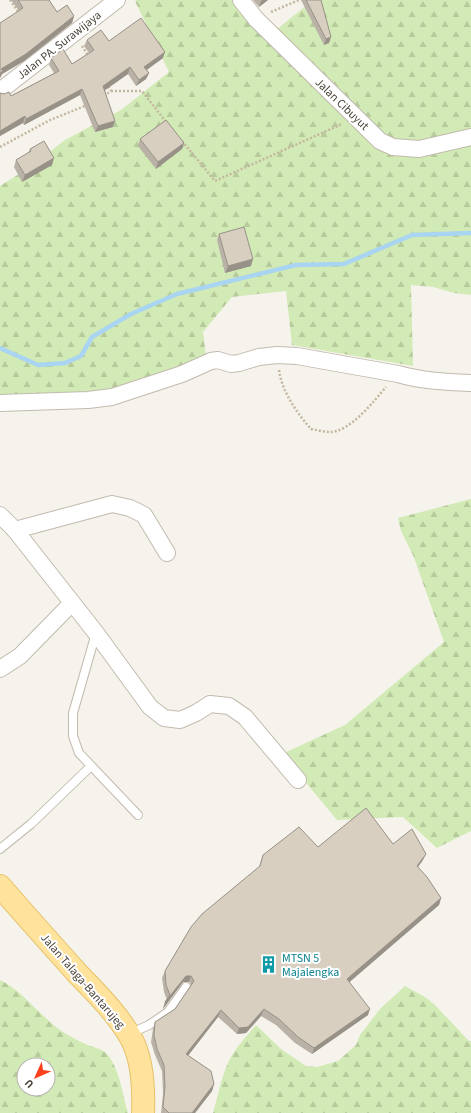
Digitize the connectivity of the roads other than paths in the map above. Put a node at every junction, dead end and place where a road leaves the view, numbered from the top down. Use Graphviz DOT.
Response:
graph roads {
  1 [pos="117,0"];
  2 [pos="240,0"];
  3 [pos="0,91"];
  4 [pos="471,137"];
  5 [pos="471,383"];
  6 [pos="0,403"];
  7 [pos="0,515"];
  8 [pos="15,530"];
  9 [pos="167,553"];
  10 [pos="72,604"];
  11 [pos="96,633"];
  12 [pos="0,669"];
  13 [pos="91,766"];
  14 [pos="298,780"];
  15 [pos="138,815"];
  16 [pos="0,849"];
  17 [pos="0,886"];
  18 [pos="186,987"];
  19 [pos="128,1034"];
  20 [pos="143,1113"];
  1 -- 3 [label="street, Jalan PA. Surawijaya"];
  2 -- 4 [label="street, Jalan Cibuyut"];
  5 -- 6 [label="street"];
  7 -- 8 [label="street"];
  8 -- 9 [label="street"];
  8 -- 10 [label="street"];
  10 -- 11 [label="street"];
  10 -- 12 [label="street"];
  11 -- 13 [label="lane"];
  11 -- 14 [label="street"];
  13 -- 15 [label="lane"];
  13 -- 16 [label="lane"];
  17 -- 19 [label="main road, Jalan Talaga-Bantarujeg"];
  18 -- 19 [label="lane"];
  19 -- 20 [label="main road, Jalan Talaga-Bantarujeg"];
}
